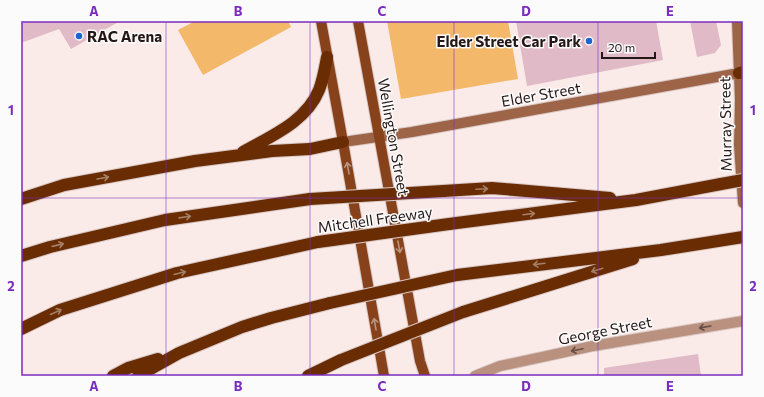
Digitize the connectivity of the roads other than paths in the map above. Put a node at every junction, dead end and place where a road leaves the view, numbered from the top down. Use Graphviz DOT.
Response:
graph roads {
  1 [pos="321,21"];
  2 [pos="358,21"];
  3 [pos="737,21"];
  4 [pos="328,57"];
  5 [pos="742,72"];
  6 [pos="379,137"];
  7 [pos="343,142"];
  8 [pos="237,156"];
  9 [pos="743,180"];
  10 [pos="21,199"];
  11 [pos="636,200"];
  12 [pos="743,203"];
  13 [pos="743,237"];
  14 [pos="661,250"];
  15 [pos="21,256"];
  16 [pos="743,321"];
  17 [pos="21,329"];
  18 [pos="178,353"];
  19 [pos="113,376"];
  20 [pos="138,376"];
  21 [pos="308,376"];
  22 [pos="384,376"];
  23 [pos="425,376"];
  24 [pos="475,376"];
  1 -- 4 [label="main road"];
  2 -- 6 [label="main road, Wellington Street"];
  3 -- 5 [label="street, Murray Street"];
  4 -- 7 [label="main road"];
  4 -- 8 [label="highway"];
  5 -- 6 [label="street, Elder Street"];
  5 -- 12 [label="street, Murray Street"];
  6 -- 7 [label="street, Elder Street"];
  6 -- 23 [label="main road, Wellington Street, one-way"];
  7 -- 8 [label="highway"];
  22 -- 7 [label="main road, one-way"];
  10 -- 8 [label="highway, one-way"];
  9 -- 11 [label="highway, Mitchell Freeway, bridge"];
  15 -- 11 [label="highway, one-way, bridge"];
  17 -- 11 [label="highway, Mitchell Freeway, one-way, bridge"];
  13 -- 14 [label="highway"];
  14 -- 18 [label="highway, one-way, bridge"];
  14 -- 21 [label="highway, one-way, bridge"];
  16 -- 24 [label="street, George Street, one-way"];
  18 -- 19 [label="highway"];
  18 -- 20 [label="highway"];
}
